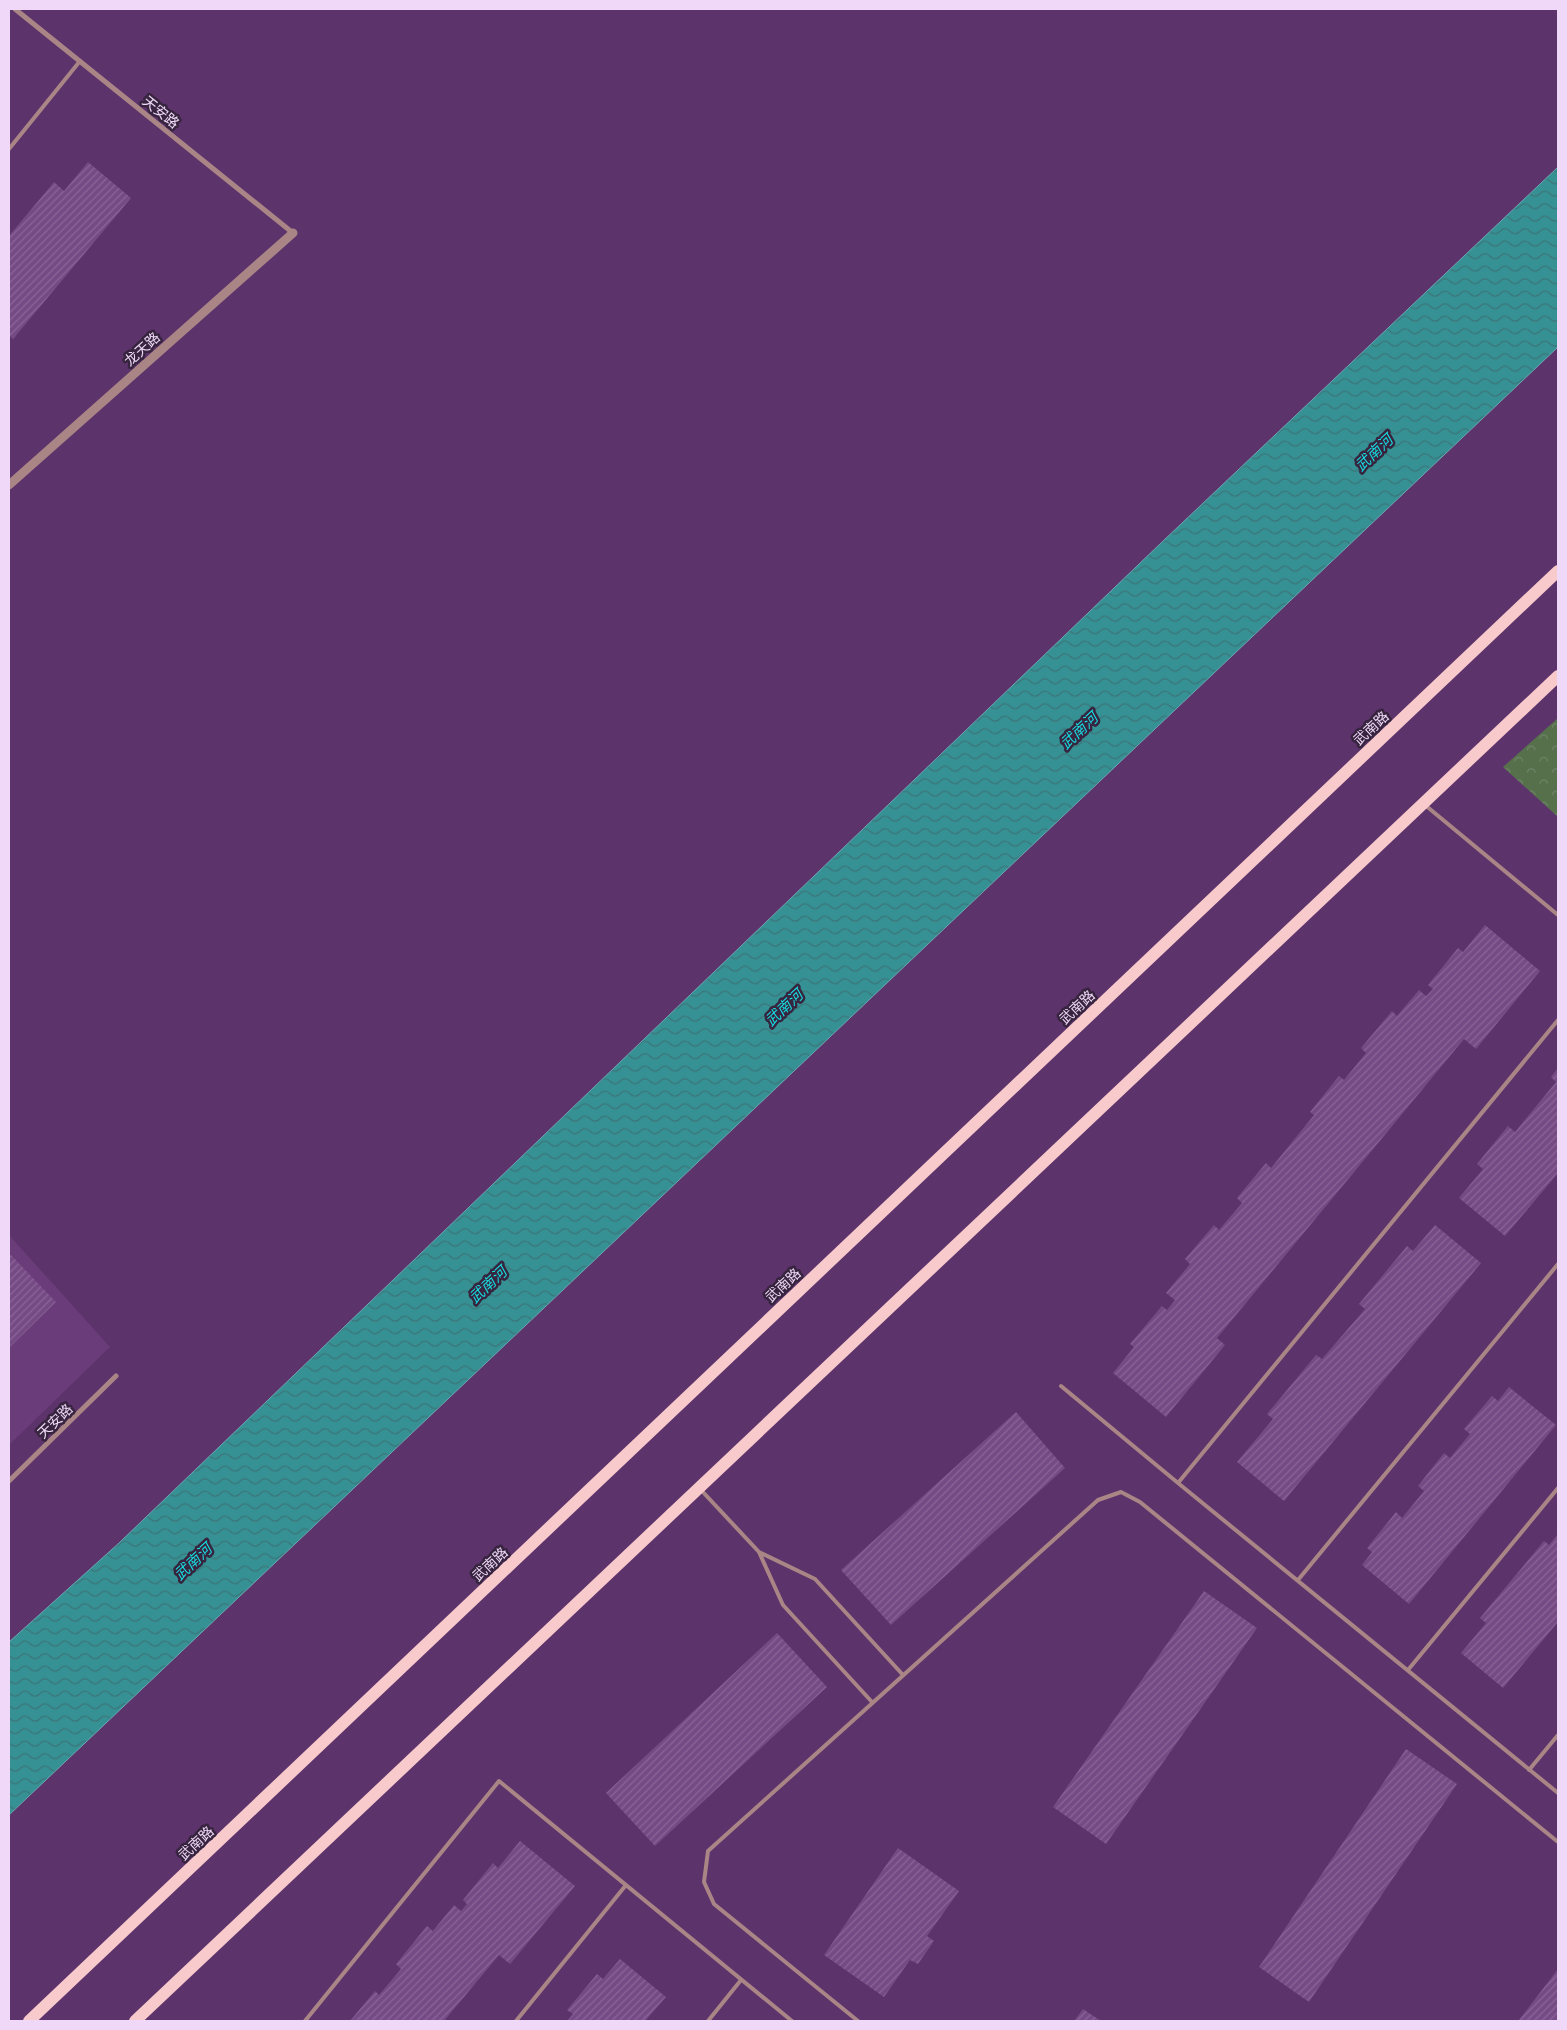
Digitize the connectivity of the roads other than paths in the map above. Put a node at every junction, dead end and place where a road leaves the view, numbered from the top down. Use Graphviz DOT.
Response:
graph roads {
  1 [pos="15,9"];
  2 [pos="80,61"];
  3 [pos="9,149"];
  4 [pos="293,233"];
  5 [pos="9,486"];
  6 [pos="1558,571"];
  7 [pos="1558,676"];
  8 [pos="1424,804"];
  9 [pos="1558,915"];
  10 [pos="1558,1020"];
  11 [pos="1558,1264"];
  12 [pos="116,1376"];
  13 [pos="1061,1386"];
  14 [pos="9,1481"];
  15 [pos="1178,1483"];
  16 [pos="700,1488"];
  17 [pos="1558,1488"];
  18 [pos="759,1552"];
  19 [pos="1298,1580"];
  20 [pos="1408,1670"];
  21 [pos="903,1675"];
  22 [pos="872,1702"];
  23 [pos="1558,1735"];
  24 [pos="1530,1770"];
  25 [pos="1558,1793"];
  26 [pos="1558,1842"];
  27 [pos="626,1885"];
  28 [pos="741,1980"];
  29 [pos="29,2021"];
  30 [pos="135,2021"];
  31 [pos="305,2021"];
  32 [pos="516,2021"];
  33 [pos="708,2021"];
  34 [pos="792,2021"];
  35 [pos="858,2021"];
  1 -- 2 [label="street, 天安路"];
  2 -- 3 [label="lane"];
  2 -- 4 [label="street, 天安路"];
  4 -- 5 [label="street, 龙天路"];
  6 -- 29 [label="main road, 武南路"];
  7 -- 8 [label="main road"];
  8 -- 9 [label="lane"];
  8 -- 16 [label="main road"];
  10 -- 15 [label="lane"];
  11 -- 19 [label="lane"];
  12 -- 14 [label="street, 天安路"];
  13 -- 15 [label="lane"];
  15 -- 19 [label="lane"];
  16 -- 18 [label="lane"];
  16 -- 30 [label="main road"];
  17 -- 20 [label="lane"];
  18 -- 21 [label="lane"];
  18 -- 22 [label="lane"];
  19 -- 20 [label="lane"];
  20 -- 24 [label="lane"];
  21 -- 22 [label="lane"];
  21 -- 26 [label="lane"];
  22 -- 35 [label="lane"];
  23 -- 24 [label="lane"];
  24 -- 25 [label="lane"];
  27 -- 28 [label="lane"];
  27 -- 31 [label="lane"];
  27 -- 32 [label="lane"];
  28 -- 33 [label="lane"];
  28 -- 34 [label="lane"];
}
